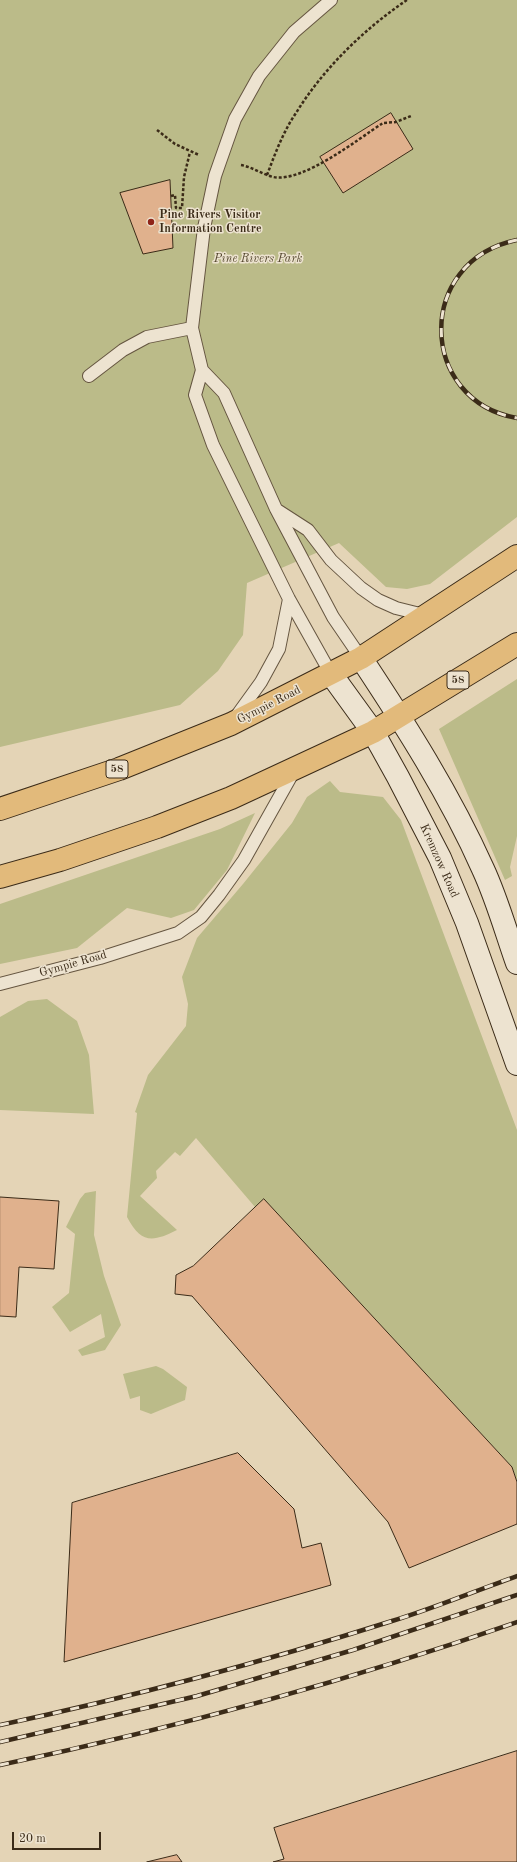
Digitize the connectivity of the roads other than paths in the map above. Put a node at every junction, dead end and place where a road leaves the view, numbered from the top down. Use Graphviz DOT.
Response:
graph roads {
  1 [pos="331,0"];
  2 [pos="192,328"];
  3 [pos="202,370"];
  4 [pos="90,376"];
  5 [pos="276,509"];
  6 [pos="517,556"];
  7 [pos="289,599"];
  8 [pos="428,616"];
  9 [pos="517,644"];
  10 [pos="361,658"];
  11 [pos="331,674"];
  12 [pos="400,716"];
  13 [pos="231,724"];
  14 [pos="373,732"];
  15 [pos="296,768"];
  16 [pos="0,809"];
  17 [pos="0,877"];
  18 [pos="517,963"];
  19 [pos="0,984"];
  20 [pos="517,1064"];
  1 -- 2 [label="lane"];
  2 -- 3 [label="lane"];
  2 -- 4 [label="lane"];
  3 -- 5 [label="lane"];
  3 -- 7 [label="lane"];
  5 -- 8 [label="lane"];
  5 -- 10 [label="lane"];
  6 -- 8 [label="highway, Gympie Road / 58"];
  7 -- 11 [label="lane"];
  7 -- 13 [label="lane"];
  8 -- 10 [label="highway, Gympie Road / 58"];
  9 -- 12 [label="highway, 58"];
  10 -- 11 [label="highway, Gympie Road / 58"];
  10 -- 12 [label="street"];
  11 -- 13 [label="highway, Gympie Road / 58"];
  11 -- 14 [label="street, Kremzow Road"];
  12 -- 14 [label="highway, 58"];
  12 -- 18 [label="street"];
  13 -- 16 [label="highway, Gympie Road / 58"];
  14 -- 15 [label="highway, 58"];
  14 -- 20 [label="street, Kremzow Road"];
  15 -- 17 [label="highway, 58"];
  15 -- 19 [label="lane, Gympie Road"];
}
